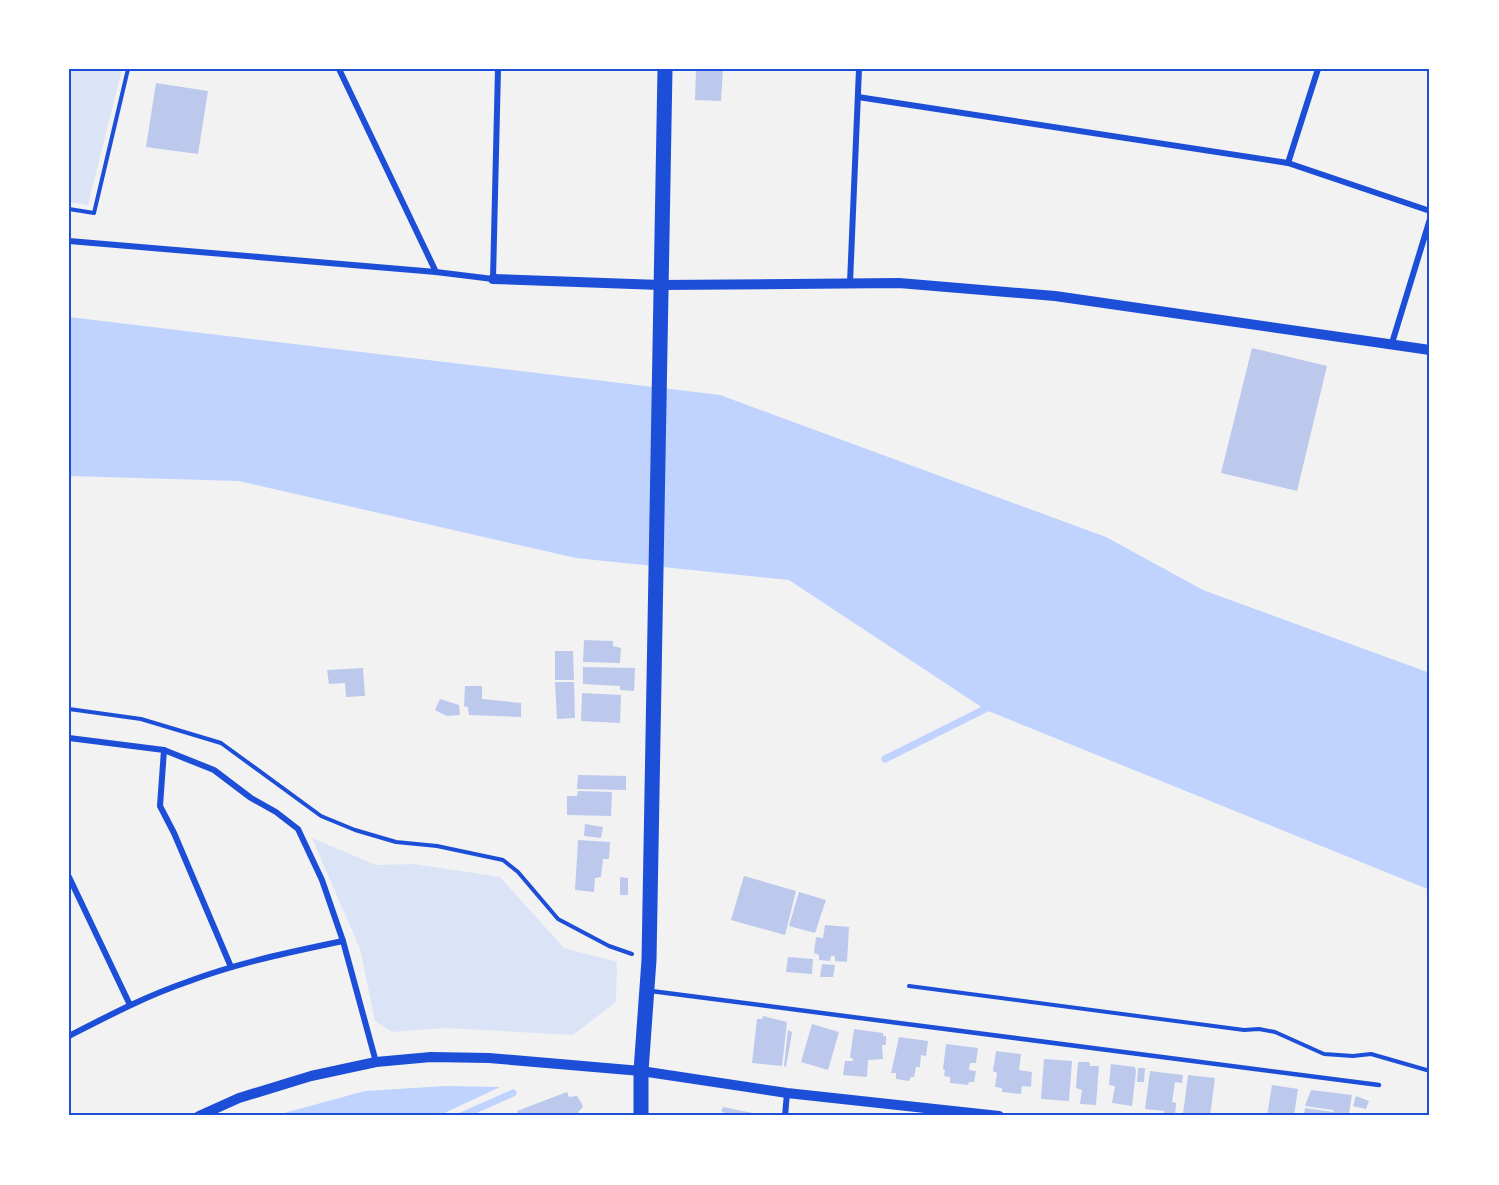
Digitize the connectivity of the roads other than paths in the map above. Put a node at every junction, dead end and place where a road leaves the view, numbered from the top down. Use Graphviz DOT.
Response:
graph roads {
  1 [pos="339,69"];
  2 [pos="498,69"];
  3 [pos="665,69"];
  4 [pos="859,69"];
  5 [pos="1318,69"];
  6 [pos="858,97"];
  7 [pos="1288,163"];
  8 [pos="1430,211"];
  9 [pos="1430,219"];
  10 [pos="69,241"];
  11 [pos="436,272"];
  12 [pos="493,279"];
  13 [pos="850,283"];
  14 [pos="660,285"];
  15 [pos="1392,343"];
  16 [pos="1430,350"];
  17 [pos="69,738"];
  18 [pos="164,750"];
  19 [pos="69,877"];
  20 [pos="343,941"];
  21 [pos="231,967"];
  22 [pos="648,990"];
  23 [pos="130,1005"];
  24 [pos="69,1035"];
  25 [pos="376,1062"];
  26 [pos="641,1071"];
  27 [pos="1379,1084"];
  28 [pos="787,1093"];
  29 [pos="908,1111"];
  30 [pos="199,1116"];
  31 [pos="641,1116"];
  32 [pos="785,1116"];
  33 [pos="999,1116"];
  1 -- 11 [label="street"];
  2 -- 12 [label="street"];
  3 -- 14 [label="main road"];
  4 -- 6 [label="street"];
  5 -- 7 [label="street"];
  6 -- 7 [label="street"];
  6 -- 13 [label="street"];
  7 -- 8 [label="street"];
  9 -- 15 [label="street"];
  10 -- 11 [label="street"];
  11 -- 12 [label="street"];
  12 -- 14 [label="street"];
  13 -- 14 [label="street"];
  13 -- 15 [label="street"];
  14 -- 22 [label="main road"];
  15 -- 16 [label="street"];
  17 -- 18 [label="street"];
  18 -- 20 [label="street"];
  18 -- 21 [label="street"];
  19 -- 23 [label="street"];
  20 -- 21 [label="street"];
  20 -- 25 [label="street"];
  21 -- 23 [label="street"];
  22 -- 26 [label="main road"];
  22 -- 27 [label="lane"];
  23 -- 24 [label="street"];
  25 -- 26 [label="street"];
  25 -- 30 [label="street"];
  26 -- 28 [label="street"];
  26 -- 31 [label="main road"];
  28 -- 29 [label="street"];
  28 -- 32 [label="street"];
  29 -- 33 [label="street"];
}
